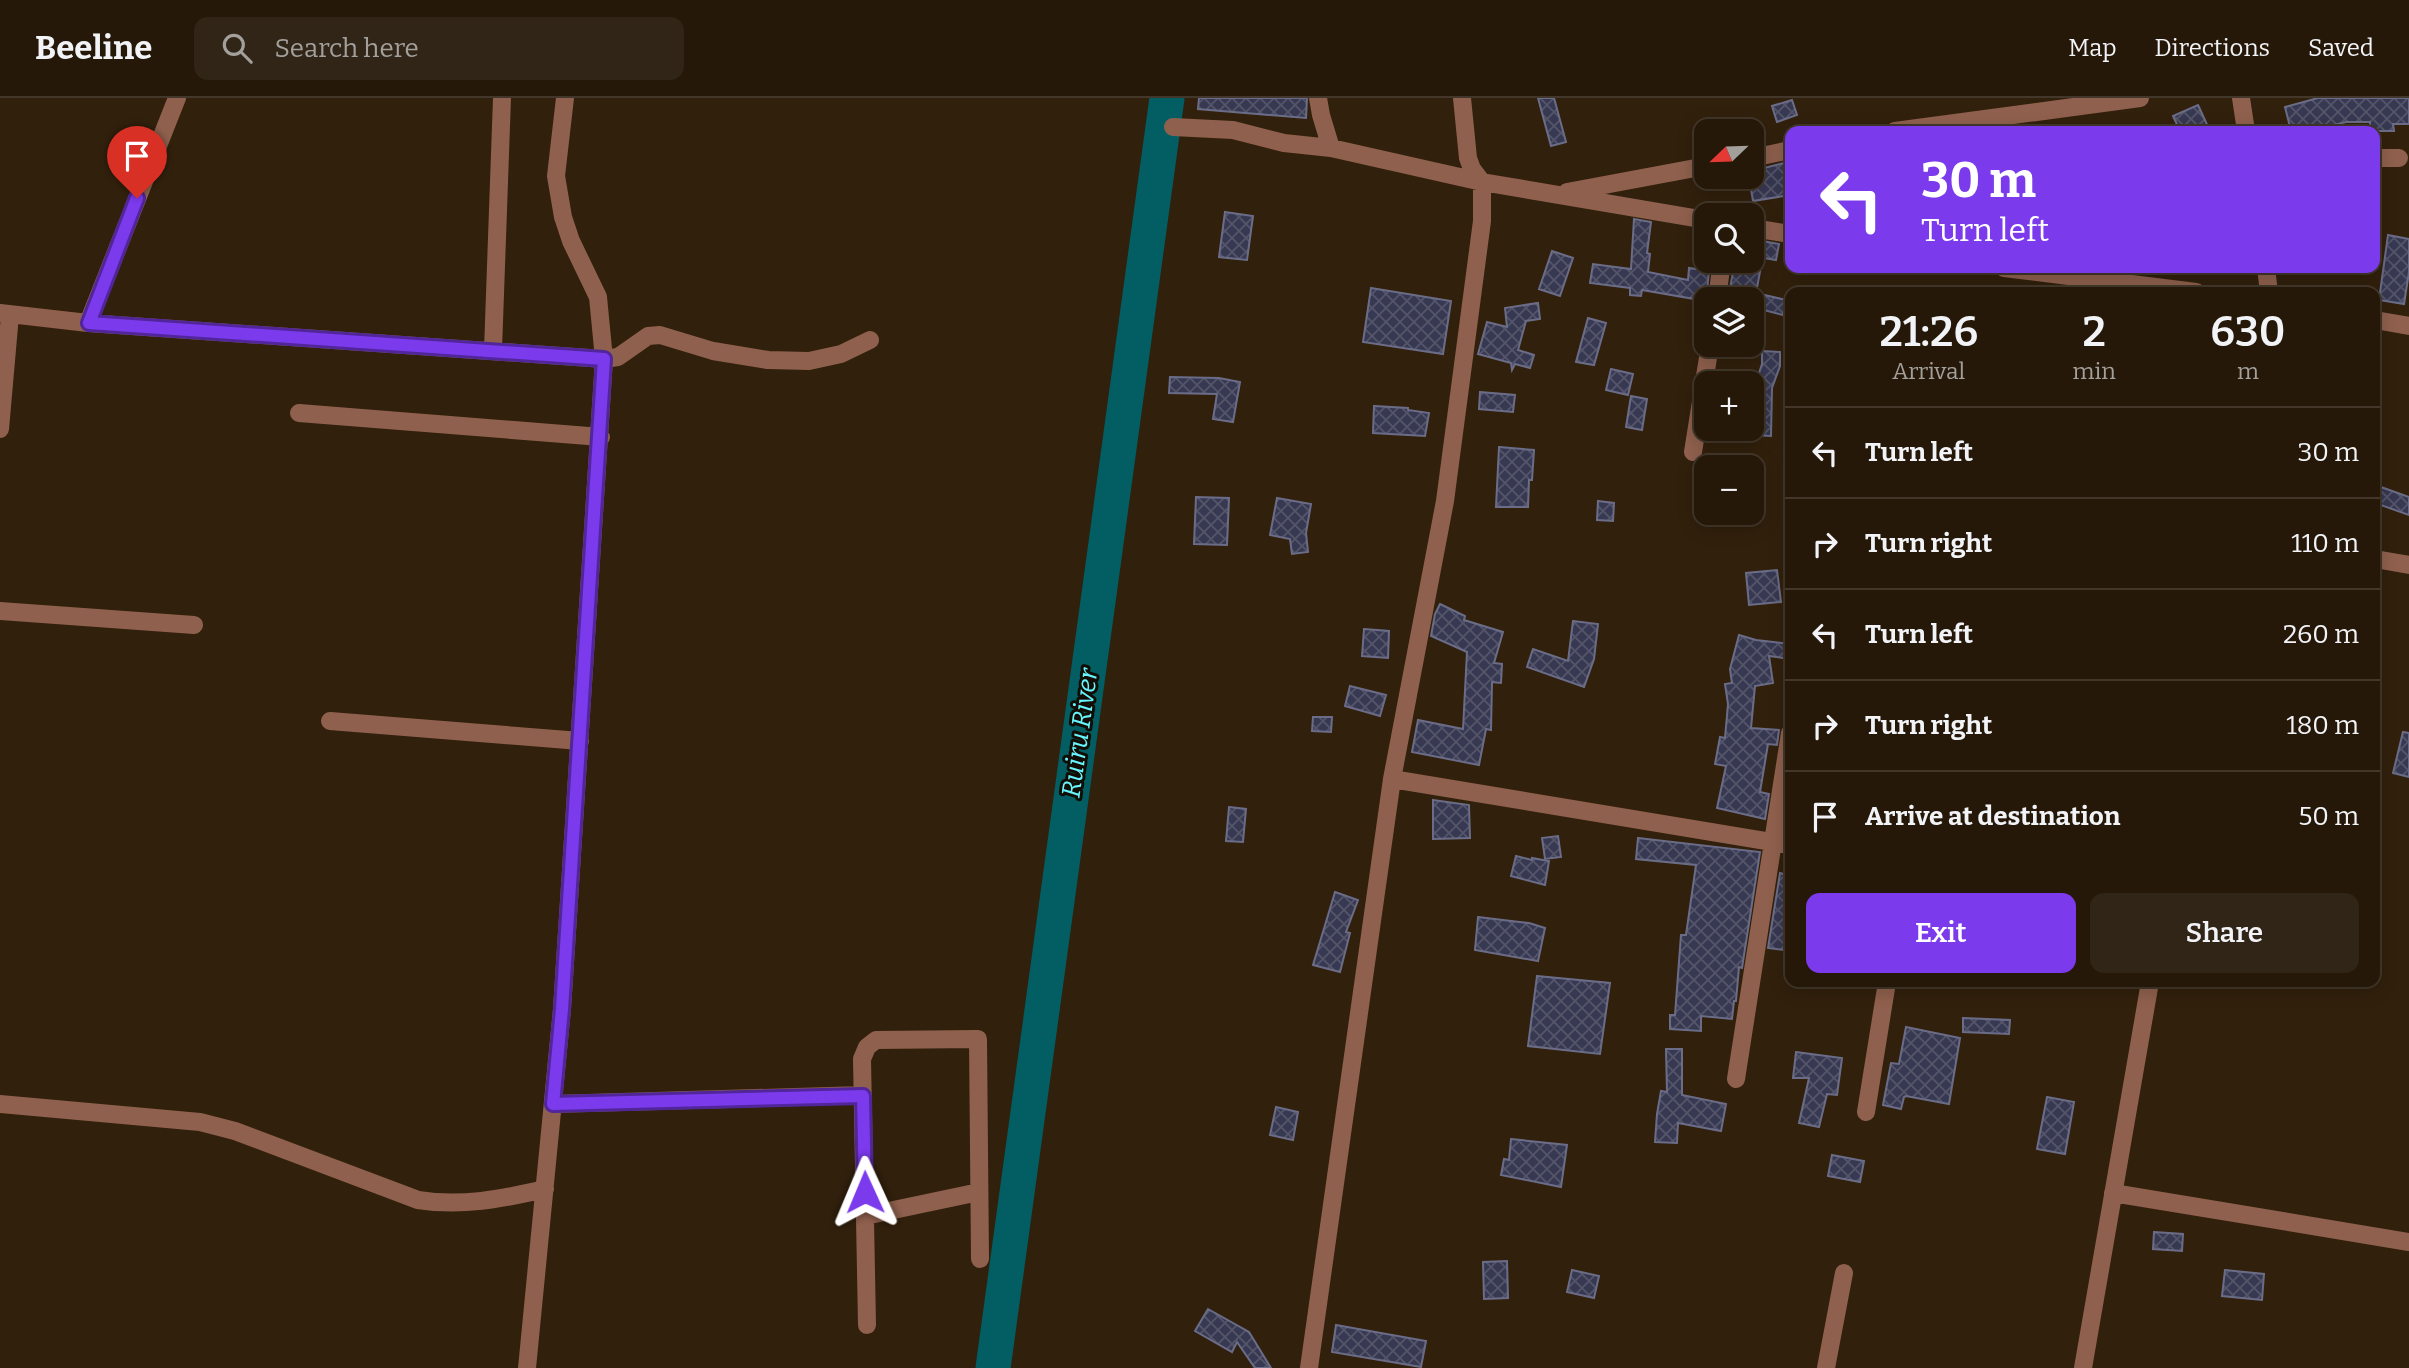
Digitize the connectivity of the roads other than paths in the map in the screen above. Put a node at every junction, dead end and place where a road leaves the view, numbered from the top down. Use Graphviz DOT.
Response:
graph roads {
  1 [pos="177,98"];
  2 [pos="502,98"];
  3 [pos="565,98"];
  4 [pos="1318,98"];
  5 [pos="1462,98"];
  6 [pos="2140,98"];
  7 [pos="2241,98"];
  8 [pos="1932,126"];
  9 [pos="2245,126"];
  10 [pos="1173,127"];
  11 [pos="1331,148"];
  12 [pos="1785,151"];
  13 [pos="1764,155"];
  14 [pos="2380,158"];
  15 [pos="2399,158"];
  16 [pos="1694,168"];
  17 [pos="1482,182"];
  18 [pos="1553,194"];
  19 [pos="1694,218"];
  20 [pos="1764,230"];
  21 [pos="1785,233"];
  22 [pos="2044,273"];
  23 [pos="2156,287"];
  24 [pos="5,314"];
  25 [pos="2380,321"];
  26 [pos="89,323"];
  27 [pos="2409,326"];
  28 [pos="870,340"];
  29 [pos="493,350"];
  30 [pos="1708,357"];
  31 [pos="604,359"];
  32 [pos="299,413"];
  33 [pos="0,429"];
  34 [pos="601,437"];
  35 [pos="1693,452"];
  36 [pos="2380,560"];
  37 [pos="2409,565"];
  38 [pos="0,611"];
  39 [pos="194,625"];
  40 [pos="330,720"];
  41 [pos="580,741"];
  42 [pos="1392,779"];
  43 [pos="1785,802"];
  44 [pos="1782,843"];
  45 [pos="1886,987"];
  46 [pos="2149,987"];
  47 [pos="1736,1079"];
  48 [pos="863,1096"];
  49 [pos="0,1104"];
  50 [pos="553,1104"];
  51 [pos="1866,1112"];
  52 [pos="545,1189"];
  53 [pos="979,1192"];
  54 [pos="2113,1193"];
  55 [pos="865,1216"];
  56 [pos="2409,1242"];
  57 [pos="980,1259"];
  58 [pos="1844,1273"];
  59 [pos="867,1325"];
  60 [pos="527,1368"];
  61 [pos="1309,1368"];
  62 [pos="1826,1368"];
  63 [pos="2083,1368"];
  1 -- 26 [label="street"];
  2 -- 29 [label="street"];
  3 -- 31 [label="street"];
  4 -- 11 [label="street"];
  5 -- 17 [label="street"];
  6 -- 8 [label="street"];
  7 -- 9 [label="street"];
  10 -- 11 [label="street"];
  11 -- 17 [label="street"];
  12 -- 13 [label="street"];
  14 -- 15 [label="street"];
  16 -- 18 [label="street"];
  17 -- 18 [label="street"];
  17 -- 42 [label="street"];
  18 -- 19 [label="street"];
  20 -- 21 [label="street"];
  22 -- 23 [label="street"];
  24 -- 26 [label="street"];
  24 -- 33 [label="street"];
  25 -- 27 [label="street"];
  26 -- 29 [label="street"];
  28 -- 31 [label="street"];
  29 -- 31 [label="street"];
  30 -- 35 [label="street"];
  31 -- 34 [label="street"];
  32 -- 34 [label="street"];
  34 -- 41 [label="street"];
  36 -- 37 [label="street"];
  38 -- 39 [label="street"];
  40 -- 41 [label="street"];
  41 -- 50 [label="street"];
  42 -- 44 [label="street"];
  42 -- 61 [label="street"];
  43 -- 44 [label="street"];
  44 -- 47 [label="street"];
  45 -- 51 [label="street"];
  46 -- 54 [label="street"];
  48 -- 50 [label="street"];
  48 -- 53 [label="street"];
  48 -- 55 [label="street"];
  49 -- 52 [label="street"];
  50 -- 52 [label="street"];
  52 -- 60 [label="street"];
  53 -- 55 [label="street"];
  53 -- 57 [label="street"];
  54 -- 56 [label="street"];
  54 -- 63 [label="street"];
  55 -- 59 [label="street"];
  58 -- 62 [label="street"];
}
